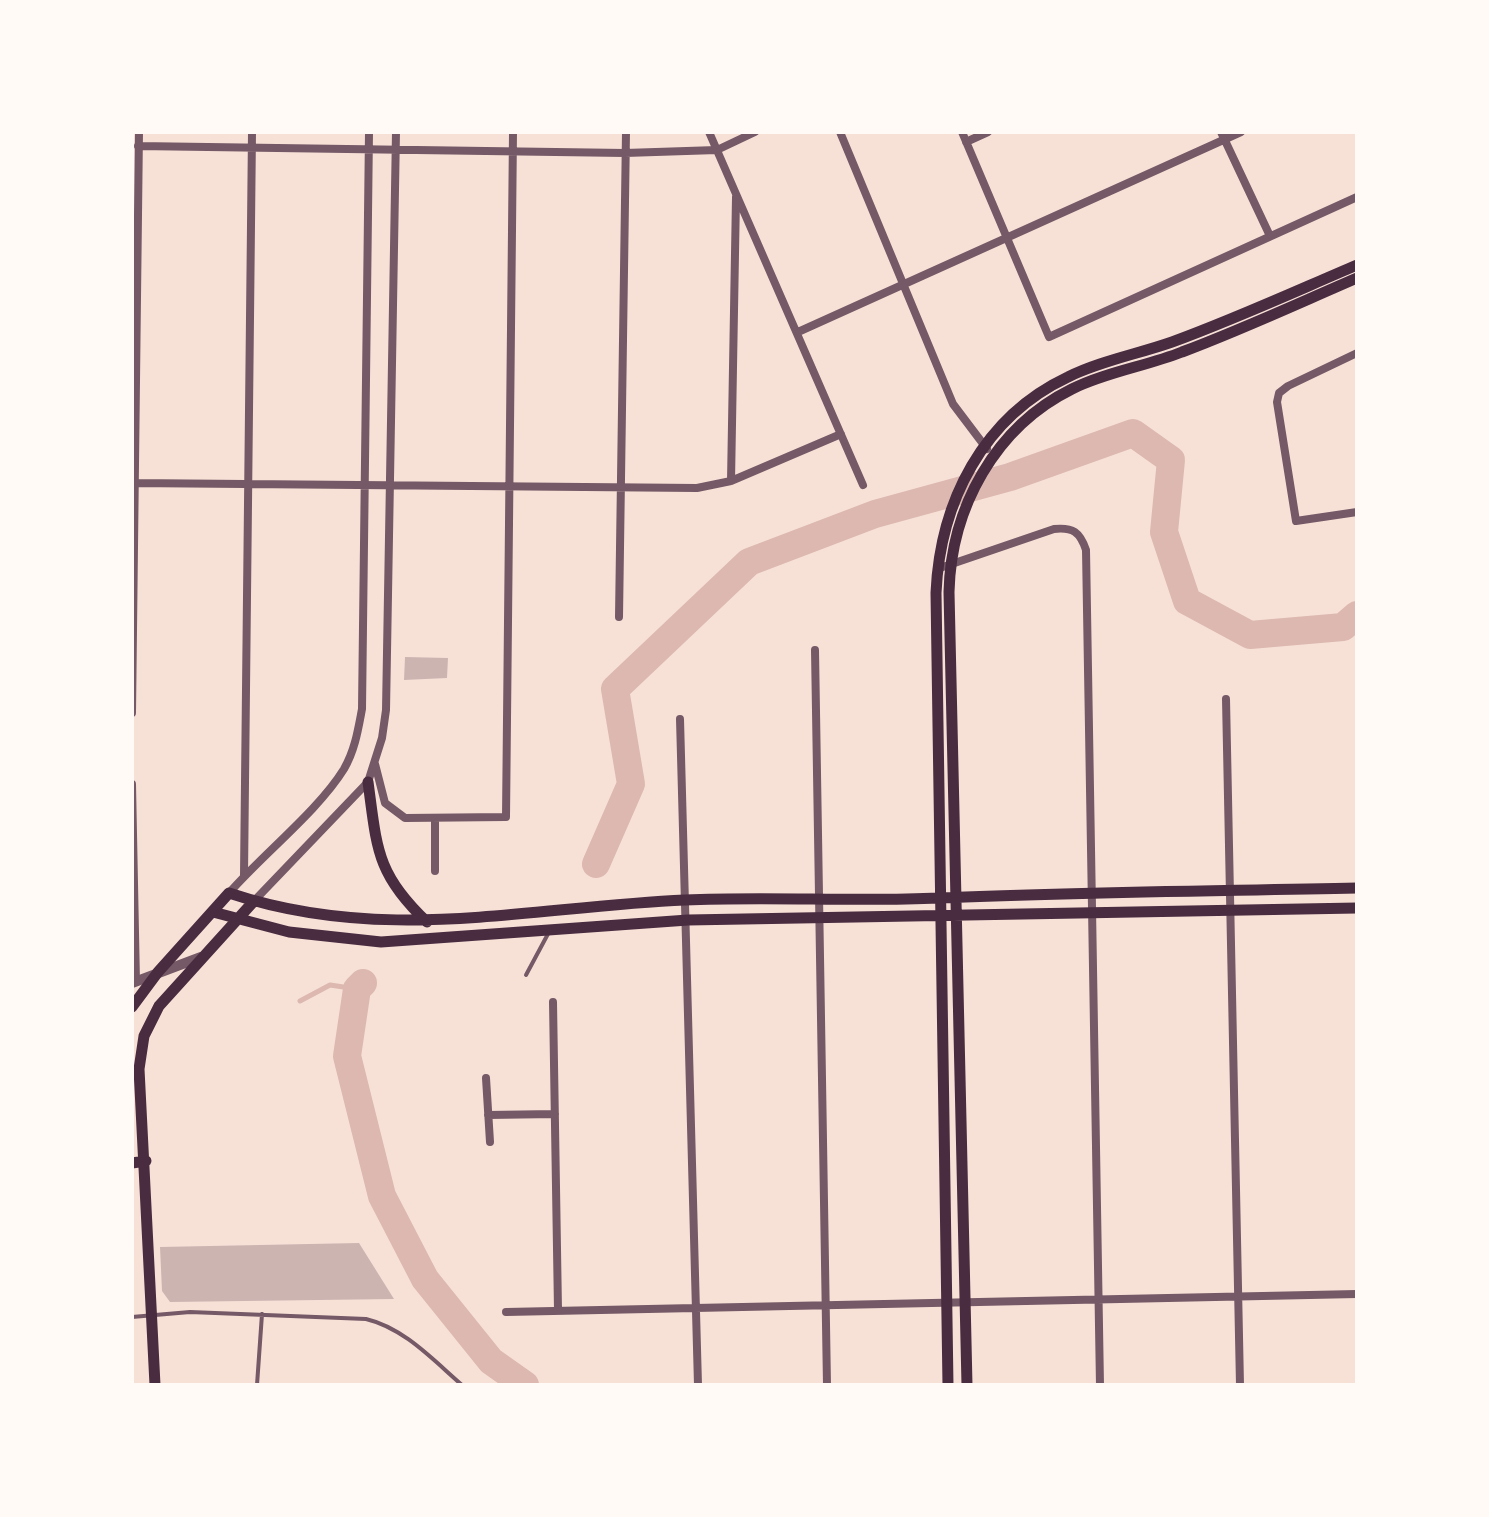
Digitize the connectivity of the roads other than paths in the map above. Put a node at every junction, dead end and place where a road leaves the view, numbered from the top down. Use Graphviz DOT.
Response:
graph roads {
  1 [pos="139,132"];
  2 [pos="252,132"];
  3 [pos="369,132"];
  4 [pos="396,132"];
  5 [pos="513,132"];
  6 [pos="626,132"];
  7 [pos="709,132"];
  8 [pos="755,132"];
  9 [pos="840,132"];
  10 [pos="962,132"];
  11 [pos="988,132"];
  12 [pos="1241,132"];
  13 [pos="1223,136"];
  14 [pos="966,142"];
  15 [pos="138,146"];
  16 [pos="252,147"];
  17 [pos="369,147"];
  18 [pos="396,147"];
  19 [pos="512,150"];
  20 [pos="717,150"];
  21 [pos="625,153"];
  22 [pos="135,168"];
  23 [pos="736,194"];
  24 [pos="1357,197"];
  25 [pos="1270,236"];
  26 [pos="1005,239"];
  27 [pos="1357,265"];
  28 [pos="1357,278"];
  29 [pos="134,285"];
  30 [pos="904,286"];
  31 [pos="798,332"];
  32 [pos="1357,353"];
  33 [pos="841,434"];
  34 [pos="982,445"];
  35 [pos="992,453"];
  36 [pos="731,481"];
  37 [pos="133,483"];
  38 [pos="251,483"];
  39 [pos="507,483"];
  40 [pos="364,484"];
  41 [pos="391,484"];
  42 [pos="619,485"];
  43 [pos="863,485"];
  44 [pos="1357,512"];
  45 [pos="943,568"];
  46 [pos="619,617"];
  47 [pos="815,650"];
  48 [pos="1226,699"];
  49 [pos="132,713"];
  50 [pos="680,719"];
  51 [pos="375,764"];
  52 [pos="368,782"];
  53 [pos="132,784"];
  54 [pos="435,818"];
  55 [pos="435,871"];
  56 [pos="244,876"];
  57 [pos="1357,888"];
  58 [pos="1232,891"];
  59 [pos="229,893"];
  60 [pos="1091,894"];
  61 [pos="956,897"];
  62 [pos="940,898"];
  63 [pos="687,899"];
  64 [pos="818,899"];
  65 [pos="254,901"];
  66 [pos="1357,908"];
  67 [pos="1233,910"];
  68 [pos="213,912"];
  69 [pos="1091,913"];
  70 [pos="957,916"];
  71 [pos="941,917"];
  72 [pos="236,919"];
  73 [pos="818,919"];
  74 [pos="688,920"];
  75 [pos="427,922"];
  76 [pos="550,930"];
  77 [pos="201,957"];
  78 [pos="158,972"];
  79 [pos="526,975"];
  80 [pos="134,983"];
  81 [pos="553,1002"];
  82 [pos="133,1005"];
  83 [pos="486,1078"];
  84 [pos="555,1114"];
  85 [pos="488,1115"];
  86 [pos="490,1142"];
  87 [pos="146,1161"];
  88 [pos="132,1163"];
  89 [pos="1357,1294"];
  90 [pos="1238,1296"];
  91 [pos="1100,1299"];
  92 [pos="945,1301"];
  93 [pos="965,1301"];
  94 [pos="825,1303"];
  95 [pos="696,1305"];
  96 [pos="558,1310"];
  97 [pos="506,1312"];
  98 [pos="262,1314"];
  99 [pos="152,1315"];
  100 [pos="132,1317"];
  101 [pos="155,1385"];
  102 [pos="257,1385"];
  103 [pos="462,1385"];
  104 [pos="698,1385"];
  105 [pos="827,1385"];
  106 [pos="948,1385"];
  107 [pos="967,1385"];
  108 [pos="1100,1385"];
  109 [pos="1240,1385"];
  1 -- 15 [label="street"];
  2 -- 16 [label="street"];
  3 -- 17 [label="street"];
  4 -- 18 [label="street"];
  5 -- 19 [label="street"];
  6 -- 21 [label="street"];
  7 -- 20 [label="street"];
  8 -- 20 [label="street"];
  9 -- 30 [label="street"];
  10 -- 14 [label="street"];
  11 -- 14 [label="street"];
  12 -- 13 [label="street"];
  13 -- 25 [label="street"];
  13 -- 26 [label="street"];
  14 -- 26 [label="street"];
  15 -- 16 [label="street"];
  15 -- 22 [label="street"];
  16 -- 17 [label="street"];
  16 -- 38 [label="street"];
  17 -- 18 [label="street"];
  17 -- 40 [label="street"];
  18 -- 19 [label="street"];
  18 -- 41 [label="street"];
  19 -- 21 [label="street"];
  19 -- 39 [label="street"];
  20 -- 21 [label="street"];
  20 -- 23 [label="street"];
  21 -- 42 [label="street"];
  22 -- 29 [label="street"];
  23 -- 31 [label="street"];
  23 -- 36 [label="street"];
  24 -- 25 [label="street"];
  25 -- 26 [label="street"];
  26 -- 30 [label="street"];
  27 -- 34 [label="main road"];
  28 -- 35 [label="main road"];
  29 -- 37 [label="street"];
  30 -- 31 [label="street"];
  30 -- 34 [label="street"];
  31 -- 33 [label="street"];
  32 -- 44 [label="street"];
  33 -- 36 [label="street"];
  33 -- 43 [label="street"];
  34 -- 35 [label="street"];
  34 -- 45 [label="main road"];
  35 -- 45 [label="main road"];
  36 -- 42 [label="street"];
  37 -- 38 [label="street"];
  37 -- 49 [label="street"];
  38 -- 40 [label="street"];
  38 -- 56 [label="street"];
  39 -- 41 [label="street"];
  39 -- 42 [label="street"];
  39 -- 54 [label="street"];
  40 -- 41 [label="street"];
  40 -- 56 [label="street"];
  41 -- 51 [label="street"];
  42 -- 46 [label="street"];
  45 -- 60 [label="street"];
  45 -- 61 [label="main road"];
  45 -- 62 [label="main road"];
  47 -- 64 [label="street"];
  48 -- 58 [label="street"];
  50 -- 63 [label="street"];
  51 -- 52 [label="street"];
  51 -- 54 [label="street"];
  52 -- 65 [label="street"];
  52 -- 75 [label="main road"];
  53 -- 80 [label="street"];
  54 -- 55 [label="street"];
  56 -- 59 [label="street"];
  57 -- 58 [label="main road"];
  58 -- 60 [label="main road"];
  58 -- 67 [label="street"];
  59 -- 65 [label="main road"];
  59 -- 68 [label="main road"];
  60 -- 61 [label="main road"];
  60 -- 69 [label="street"];
  61 -- 62 [label="main road"];
  61 -- 70 [label="main road"];
  62 -- 64 [label="main road"];
  62 -- 71 [label="main road"];
  63 -- 64 [label="main road"];
  63 -- 74 [label="street"];
  63 -- 75 [label="main road"];
  64 -- 73 [label="street"];
  65 -- 72 [label="main road"];
  65 -- 75 [label="main road"];
  66 -- 67 [label="main road"];
  67 -- 69 [label="main road"];
  67 -- 90 [label="street"];
  68 -- 72 [label="main road"];
  68 -- 78 [label="main road"];
  69 -- 70 [label="main road"];
  69 -- 91 [label="street"];
  70 -- 71 [label="main road"];
  70 -- 93 [label="main road"];
  71 -- 73 [label="main road"];
  71 -- 92 [label="main road"];
  72 -- 76 [label="main road"];
  72 -- 77 [label="main road"];
  73 -- 74 [label="main road"];
  73 -- 94 [label="street"];
  74 -- 76 [label="main road"];
  74 -- 95 [label="street"];
  76 -- 79 [label="lane"];
  77 -- 78 [label="street"];
  77 -- 87 [label="main road"];
  78 -- 80 [label="street"];
  78 -- 82 [label="main road"];
  81 -- 84 [label="street"];
  83 -- 85 [label="street"];
  84 -- 85 [label="street"];
  84 -- 96 [label="street"];
  85 -- 86 [label="street"];
  87 -- 88 [label="main road"];
  87 -- 99 [label="main road"];
  89 -- 90 [label="street"];
  90 -- 91 [label="street"];
  90 -- 109 [label="street"];
  91 -- 93 [label="street"];
  91 -- 108 [label="street"];
  92 -- 93 [label="street"];
  92 -- 94 [label="street"];
  92 -- 106 [label="main road"];
  93 -- 107 [label="main road"];
  94 -- 95 [label="street"];
  94 -- 105 [label="street"];
  95 -- 96 [label="street"];
  95 -- 104 [label="street"];
  96 -- 97 [label="street"];
  98 -- 99 [label="lane"];
  98 -- 102 [label="lane"];
  98 -- 103 [label="lane"];
  99 -- 100 [label="lane"];
  99 -- 101 [label="main road"];
}
